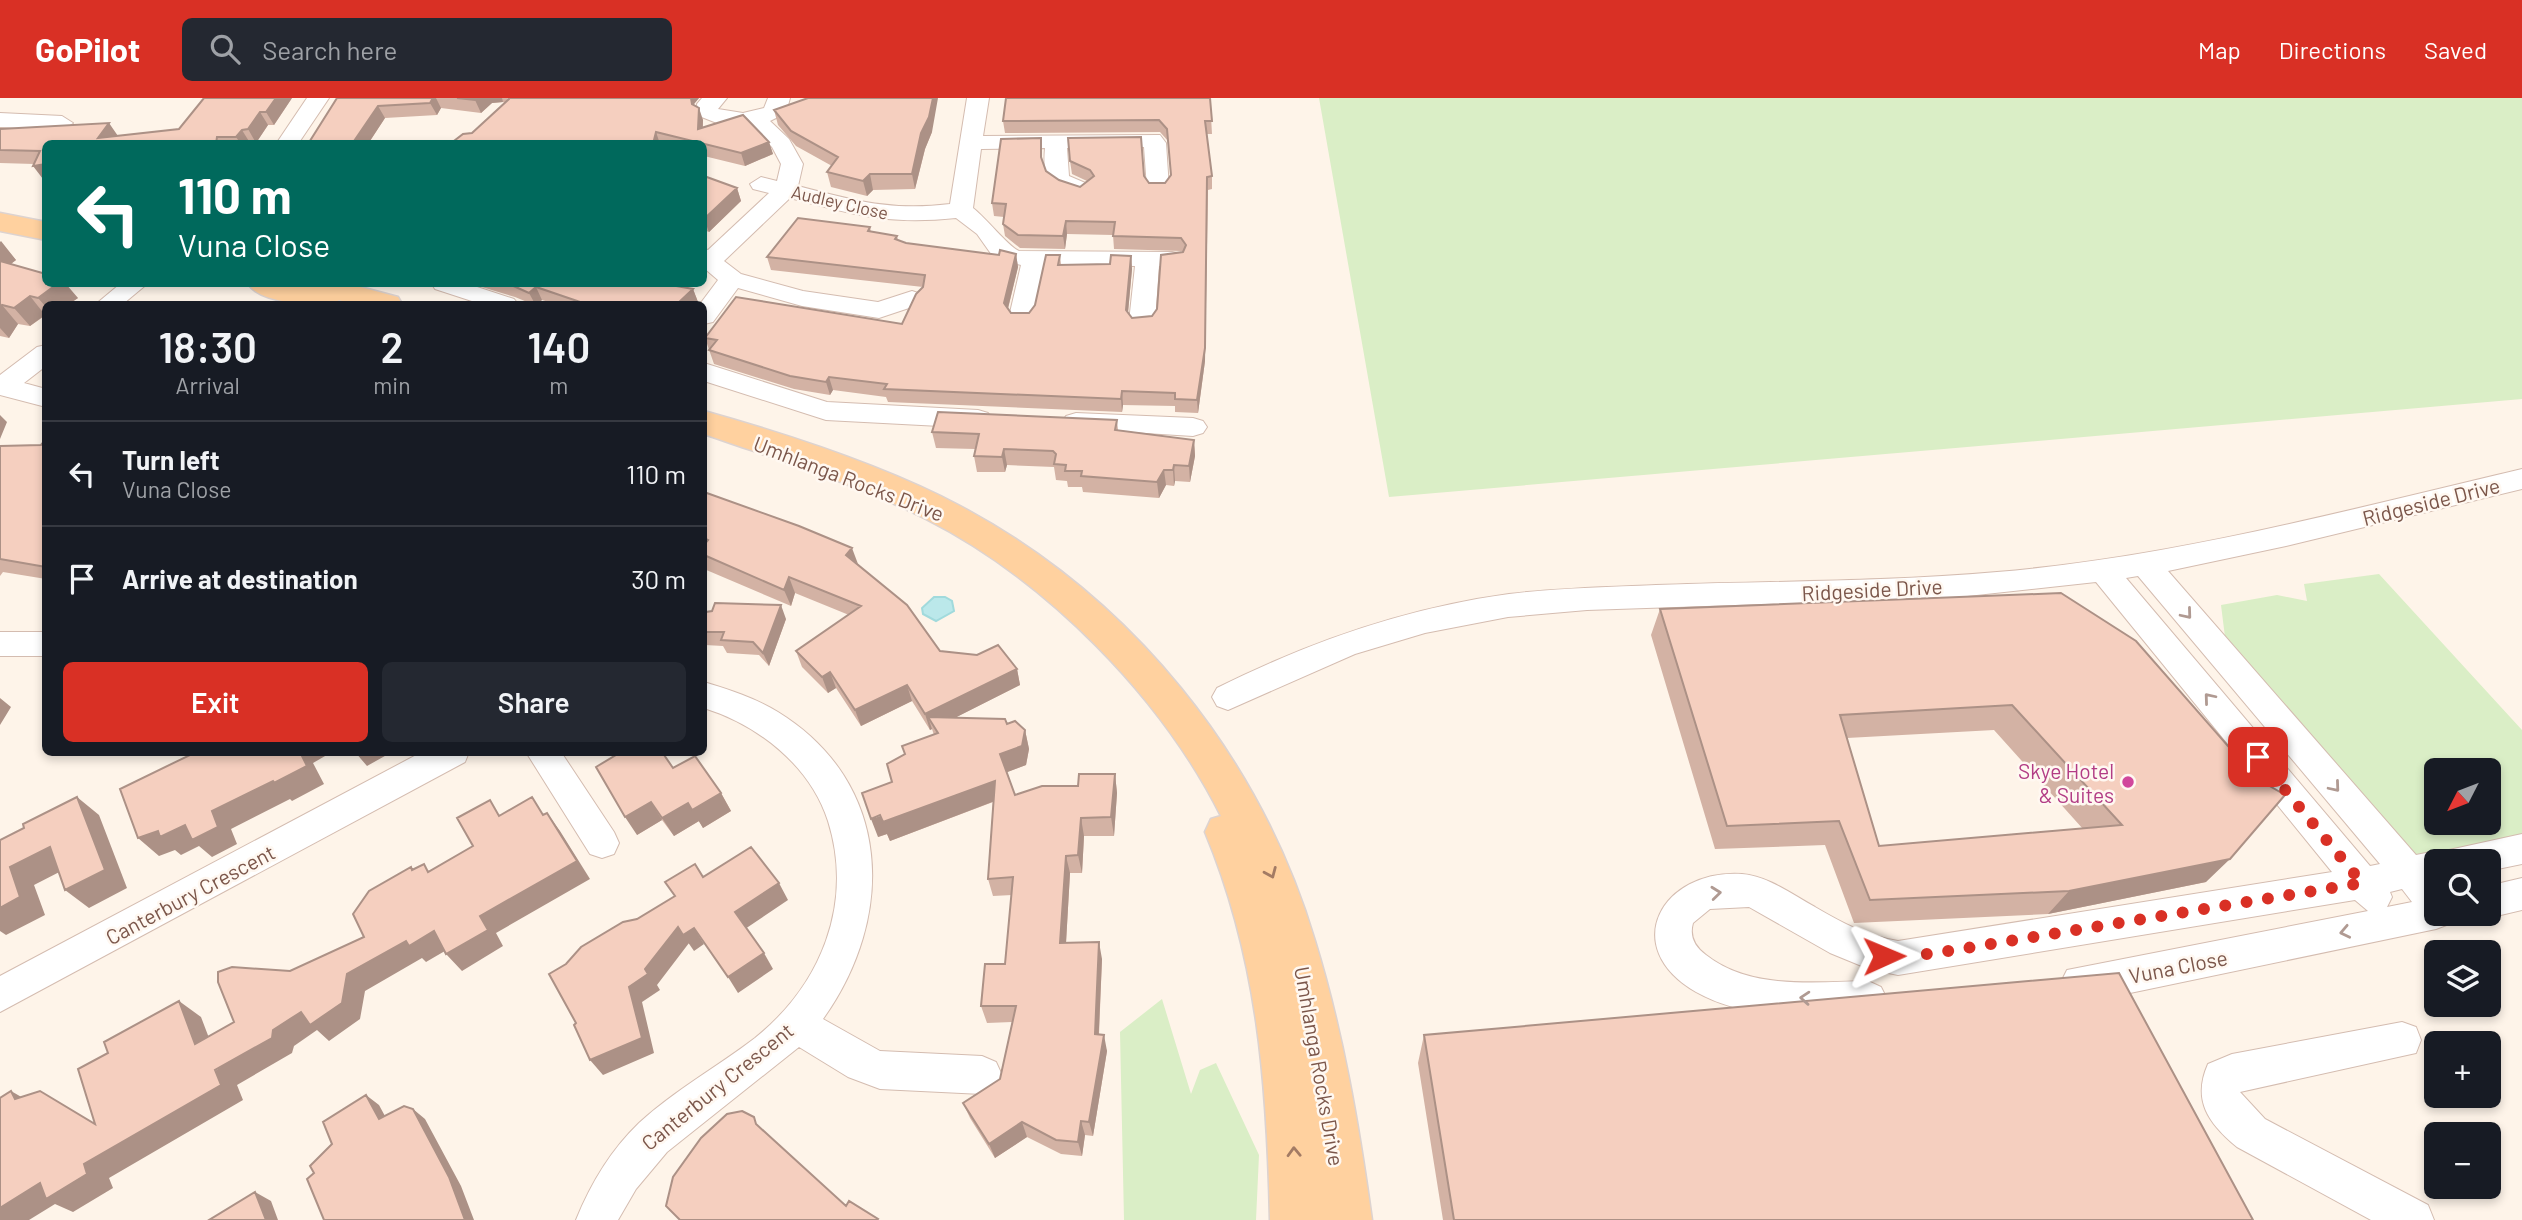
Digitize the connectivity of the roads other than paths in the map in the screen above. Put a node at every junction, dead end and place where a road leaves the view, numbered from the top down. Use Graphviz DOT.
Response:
graph roads {
  1 [pos="318,98"];
  2 [pos="716,98"];
  3 [pos="779,98"];
  4 [pos="978,98"];
  5 [pos="755,118"];
  6 [pos="0,120"];
  7 [pos="62,123"];
  8 [pos="290,140"];
  9 [pos="1057,141"];
  10 [pos="971,143"];
  11 [pos="761,184"];
  12 [pos="1158,188"];
  13 [pos="786,189"];
  14 [pos="1082,190"];
  15 [pos="0,206"];
  16 [pos="961,210"];
  17 [pos="42,214"];
  18 [pos="0,222"];
  19 [pos="42,231"];
  20 [pos="707,258"];
  21 [pos="1035,259"];
  22 [pos="732,279"];
  23 [pos="131,287"];
  24 [pos="273,287"];
  25 [pos="328,287"];
  26 [pos="453,287"];
  27 [pos="912,299"];
  28 [pos="112,301"];
  29 [pos="317,301"];
  30 [pos="376,301"];
  31 [pos="496,301"];
  32 [pos="707,312"];
  33 [pos="1022,317"];
  34 [pos="1142,322"];
  35 [pos="42,356"];
  36 [pos="707,373"];
  37 [pos="1,386"];
  38 [pos="42,397"];
  39 [pos="1005,419"];
  40 [pos="1045,421"];
  41 [pos="707,423"];
  42 [pos="1193,427"];
  43 [pos="707,439"];
  44 [pos="2522,478"];
  45 [pos="2143,562"];
  46 [pos="2102,569"];
  47 [pos="0,644"];
  48 [pos="42,644"];
  49 [pos="707,696"];
  50 [pos="1228,697"];
  51 [pos="446,756"];
  52 [pos="545,756"];
  53 [pos="601,843"];
  54 [pos="2522,849"];
  55 [pos="2501,853"];
  56 [pos="2421,869"];
  57 [pos="2362,883"];
  58 [pos="2522,894"];
  59 [pos="2501,899"];
  60 [pos="2424,916"];
  61 [pos="2396,922"];
  62 [pos="2050,985"];
  63 [pos="0,995"];
  64 [pos="1905,999"];
  65 [pos="795,1023"];
  66 [pos="2402,1040"];
  67 [pos="982,1075"];
  68 [pos="597,1220"];
  69 [pos="1296,1220"];
  70 [pos="1346,1220"];
  71 [pos="2413,1220"];
  1 -- 8 [label="street"];
  2 -- 5 [label="street"];
  3 -- 5 [label="street"];
  4 -- 10 [label="street"];
  5 -- 13 [label="street"];
  6 -- 7 [label="street"];
  9 -- 10 [label="street"];
  9 -- 12 [label="street"];
  9 -- 14 [label="street"];
  10 -- 16 [label="street"];
  11 -- 13 [label="street, Audley Close"];
  13 -- 16 [label="street, Audley Close"];
  13 -- 20 [label="street"];
  15 -- 17 [label="main road"];
  16 -- 21 [label="street"];
  18 -- 19 [label="main road"];
  20 -- 22 [label="street"];
  21 -- 33 [label="street"];
  21 -- 34 [label="street"];
  22 -- 27 [label="street"];
  22 -- 32 [label="street"];
  23 -- 28 [label="street"];
  24 -- 29 [label="main road"];
  25 -- 30 [label="main road"];
  26 -- 31 [label="street"];
  35 -- 37 [label="street"];
  36 -- 39 [label="street"];
  37 -- 38 [label="street"];
  40 -- 42 [label="street"];
  41 -- 70 [label="main road, Umhlanga Rocks Drive, one-way"];
  69 -- 43 [label="main road, Umhlanga Rocks Drive, one-way"];
  44 -- 45 [label="street, Ridgeside Drive"];
  45 -- 46 [label="street, Ridgeside Drive"];
  45 -- 56 [label="street, one-way"];
  46 -- 50 [label="street, Ridgeside Drive"];
  57 -- 46 [label="street, one-way"];
  47 -- 48 [label="street"];
  49 -- 65 [label="street, Canterbury Crescent"];
  51 -- 63 [label="street, Canterbury Crescent"];
  52 -- 53 [label="street"];
  54 -- 55 [label="street"];
  56 -- 57 [label="street"];
  57 -- 61 [label="street"];
  64 -- 57 [label="street, one-way"];
  58 -- 59 [label="street"];
  60 -- 61 [label="street, Vuna Close"];
  61 -- 62 [label="street, Vuna Close, one-way"];
  65 -- 67 [label="street"];
  65 -- 68 [label="street, Canterbury Crescent"];
  66 -- 71 [label="street"];
}
